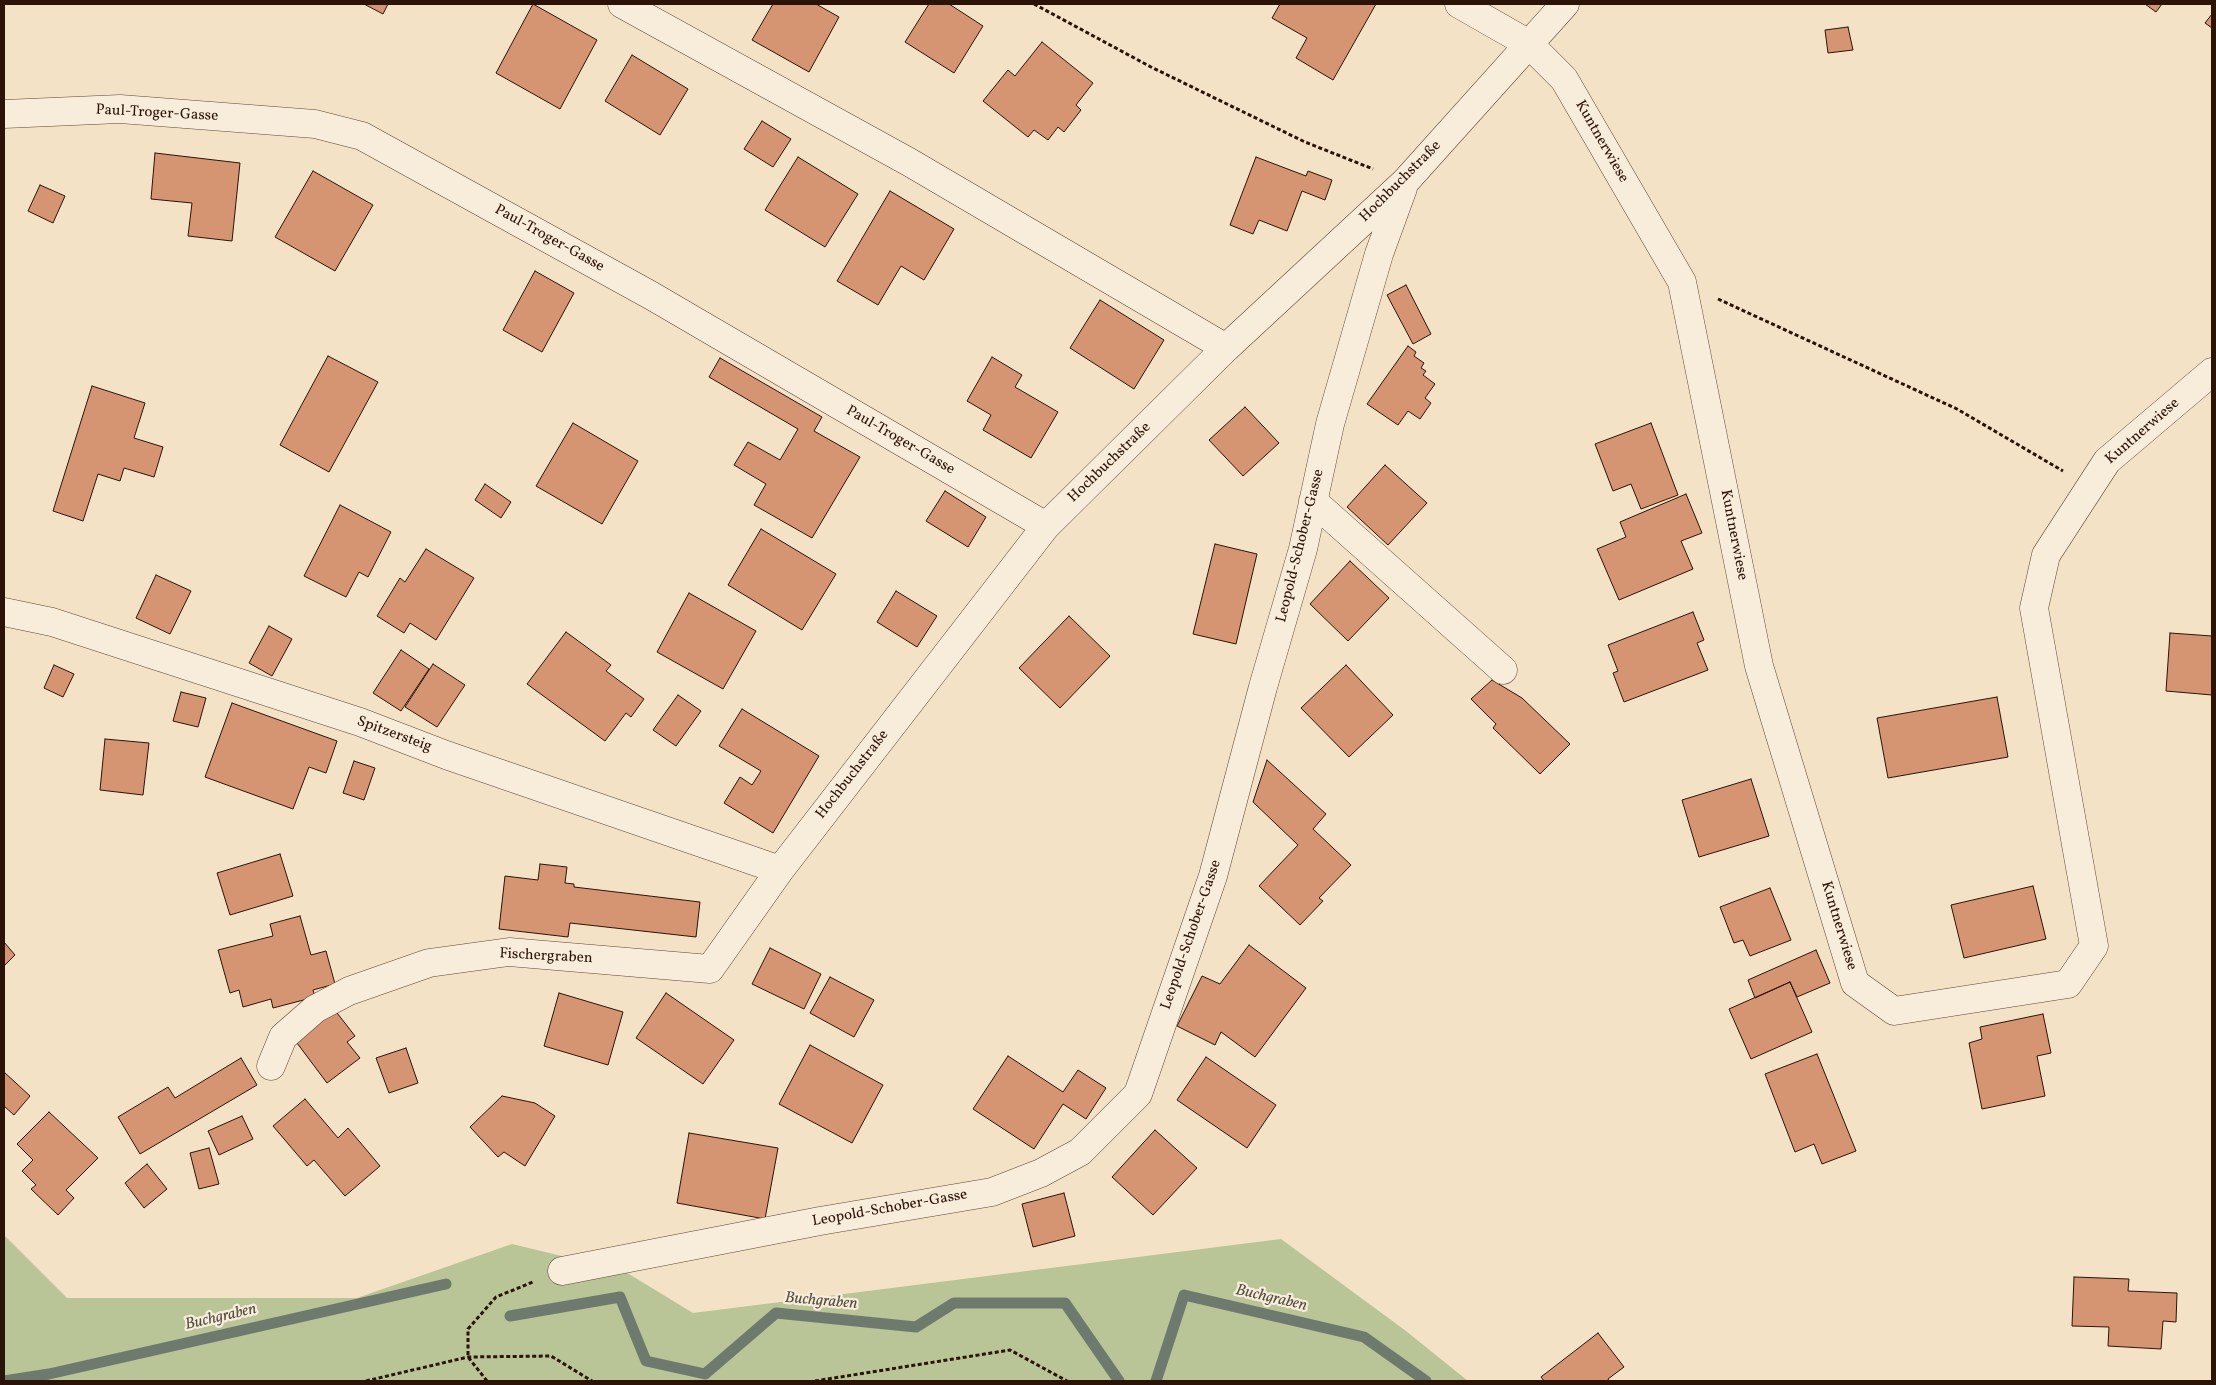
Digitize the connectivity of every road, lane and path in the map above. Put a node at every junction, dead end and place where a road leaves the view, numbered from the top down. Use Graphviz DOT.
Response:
graph roads {
  1 [pos="622,4"];
  2 [pos="1034,4"];
  3 [pos="1460,4"];
  4 [pos="1565,4"];
  5 [pos="1529,44"];
  6 [pos="4,114"];
  7 [pos="1405,182"];
  8 [pos="1682,282"];
  9 [pos="1226,348"];
  10 [pos="2212,372"];
  11 [pos="2090,487"];
  12 [pos="1313,501"];
  13 [pos="1046,526"];
  14 [pos="4,612"];
  15 [pos="1503,670"];
  16 [pos="780,870"];
  17 [pos="710,969"];
  18 [pos="271,1066"];
  19 [pos="562,1271"];
  20 [pos="468,1357"];
  21 [pos="366,1381"];
  22 [pos="487,1381"];
  23 [pos="592,1381"];
  24 [pos="816,1381"];
  25 [pos="1067,1381"];
  1 -- 9 [label="street"];
  2 -- 7 [label="path"];
  3 -- 5 [label="street, Kuntnerwiese"];
  4 -- 5 [label="street, Hochbuchstraße"];
  5 -- 7 [label="street, Hochbuchstraße"];
  5 -- 8 [label="street, Kuntnerwiese"];
  6 -- 13 [label="street, Paul-Troger-Gasse"];
  7 -- 9 [label="street, Hochbuchstraße"];
  7 -- 12 [label="street, Leopold-Schober-Gasse"];
  8 -- 11 [label="path"];
  8 -- 11 [label="street, Kuntnerwiese"];
  9 -- 13 [label="street, Hochbuchstraße"];
  10 -- 11 [label="street, Kuntnerwiese"];
  12 -- 15 [label="street"];
  12 -- 19 [label="street, Leopold-Schober-Gasse"];
  13 -- 16 [label="street, Hochbuchstraße"];
  14 -- 16 [label="street, Spitzersteig"];
  16 -- 17 [label="street, Hochbuchstraße"];
  17 -- 18 [label="street, Fischergraben"];
  19 -- 20 [label="path"];
  20 -- 21 [label="path"];
  20 -- 22 [label="path"];
  20 -- 23 [label="path"];
  24 -- 25 [label="path"];
}
